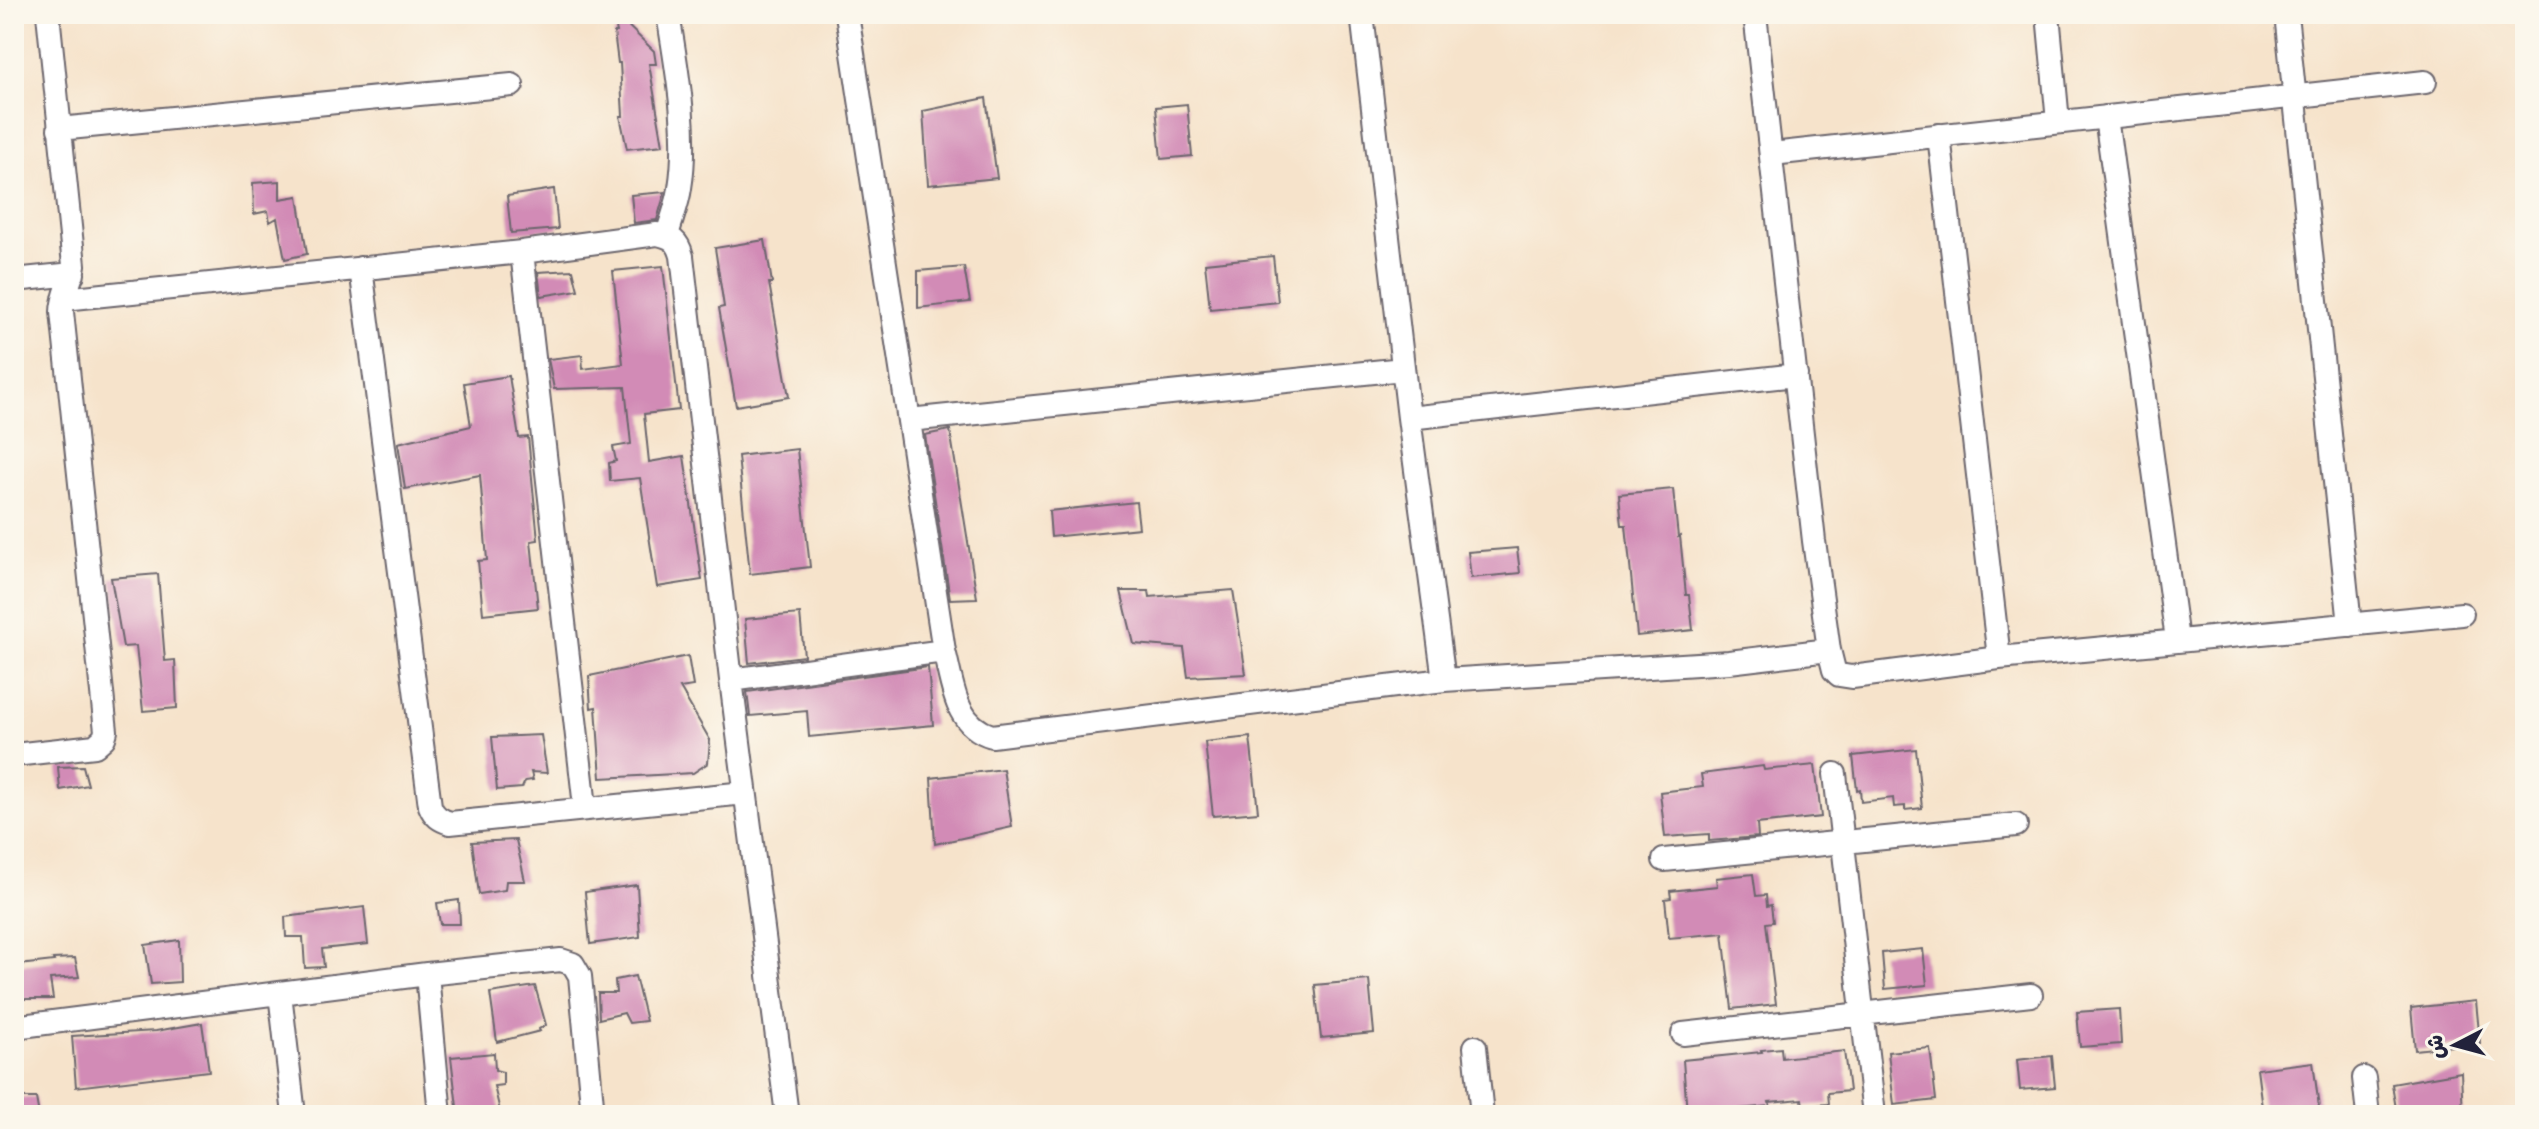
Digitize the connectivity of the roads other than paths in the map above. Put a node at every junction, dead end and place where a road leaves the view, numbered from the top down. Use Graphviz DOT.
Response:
graph roads {
  1 [pos="48,14"];
  2 [pos="668,14"];
  3 [pos="847,14"];
  4 [pos="1362,14"];
  5 [pos="1755,14"];
  6 [pos="2048,14"];
  7 [pos="2286,14"];
  8 [pos="2425,82"];
  9 [pos="512,85"];
  10 [pos="2293,97"];
  11 [pos="2106,117"];
  12 [pos="2058,122"];
  13 [pos="59,129"];
  14 [pos="1939,135"];
  15 [pos="1772,154"];
  16 [pos="667,236"];
  17 [pos="522,252"];
  18 [pos="361,268"];
  19 [pos="73,274"];
  20 [pos="14,280"];
  21 [pos="64,299"];
  22 [pos="1403,369"];
  23 [pos="1796,375"];
  24 [pos="1409,418"];
  25 [pos="909,420"];
  26 [pos="2462,614"];
  27 [pos="2350,625"];
  28 [pos="2177,640"];
  29 [pos="1829,650"];
  30 [pos="944,651"];
  31 [pos="1999,658"];
  32 [pos="731,680"];
  33 [pos="1444,680"];
  34 [pos="14,755"];
  35 [pos="1835,774"];
  36 [pos="745,793"];
  37 [pos="585,807"];
  38 [pos="2016,825"];
  39 [pos="1842,842"];
  40 [pos="1664,860"];
  41 [pos="427,974"];
  42 [pos="280,993"];
  43 [pos="2031,995"];
  44 [pos="1862,1013"];
  45 [pos="14,1027"];
  46 [pos="1683,1034"];
  47 [pos="1475,1047"];
  48 [pos="2364,1078"];
  49 [pos="294,1115"];
  50 [pos="440,1115"];
  51 [pos="593,1115"];
  52 [pos="787,1115"];
  53 [pos="1482,1115"];
  54 [pos="1874,1115"];
  55 [pos="2368,1115"];
  1 -- 13 [label="street"];
  2 -- 16 [label="street"];
  3 -- 25 [label="street"];
  4 -- 22 [label="street"];
  5 -- 15 [label="street"];
  6 -- 12 [label="street"];
  7 -- 10 [label="street"];
  8 -- 10 [label="street"];
  9 -- 13 [label="street"];
  10 -- 11 [label="street"];
  10 -- 27 [label="street"];
  11 -- 12 [label="street"];
  11 -- 28 [label="street"];
  12 -- 14 [label="street"];
  13 -- 19 [label="street"];
  14 -- 15 [label="street"];
  14 -- 31 [label="street"];
  15 -- 23 [label="street"];
  16 -- 17 [label="street"];
  16 -- 32 [label="street"];
  17 -- 18 [label="street"];
  17 -- 37 [label="street"];
  18 -- 21 [label="street"];
  18 -- 37 [label="street"];
  19 -- 20 [label="street"];
  19 -- 21 [label="street"];
  21 -- 34 [label="street"];
  22 -- 24 [label="street"];
  22 -- 25 [label="street"];
  23 -- 24 [label="street"];
  23 -- 29 [label="street"];
  24 -- 33 [label="street"];
  25 -- 30 [label="street"];
  26 -- 27 [label="street"];
  27 -- 28 [label="street"];
  28 -- 31 [label="street"];
  29 -- 31 [label="street"];
  29 -- 33 [label="street"];
  30 -- 32 [label="street"];
  30 -- 33 [label="street"];
  32 -- 36 [label="street"];
  35 -- 39 [label="street"];
  36 -- 37 [label="street"];
  36 -- 52 [label="street"];
  38 -- 39 [label="street"];
  39 -- 40 [label="street"];
  39 -- 44 [label="street"];
  41 -- 42 [label="street"];
  41 -- 50 [label="street"];
  41 -- 51 [label="street"];
  42 -- 45 [label="street"];
  42 -- 49 [label="street"];
  43 -- 44 [label="street"];
  44 -- 46 [label="street"];
  44 -- 54 [label="street"];
  47 -- 53 [label="street"];
  48 -- 55 [label="street"];
}
